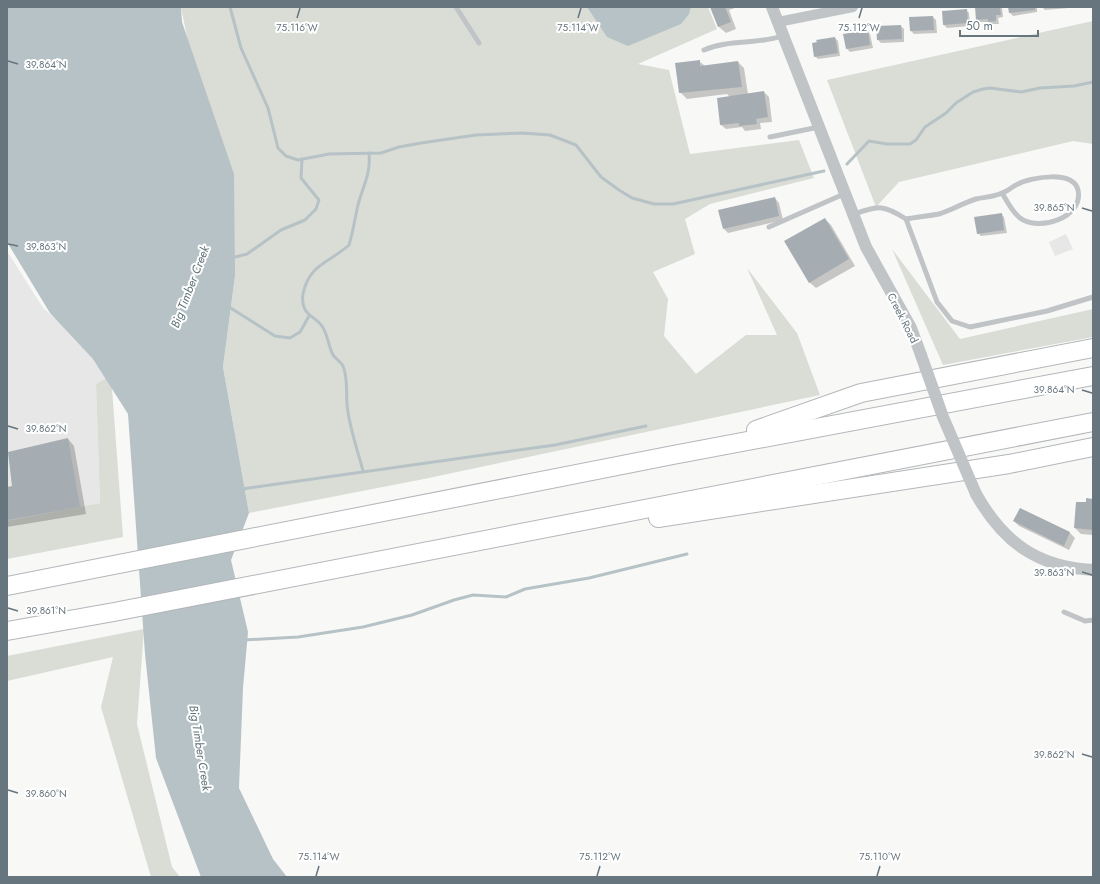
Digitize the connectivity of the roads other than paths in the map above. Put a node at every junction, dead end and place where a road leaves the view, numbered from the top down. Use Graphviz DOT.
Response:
graph roads {
  1 [pos="456,7"];
  2 [pos="772,7"];
  3 [pos="853,7"];
  4 [pos="778,22"];
  5 [pos="783,35"];
  6 [pos="479,43"];
  7 [pos="704,50"];
  8 [pos="819,127"];
  9 [pos="770,136"];
  10 [pos="845,193"];
  11 [pos="1002,193"];
  12 [pos="853,214"];
  13 [pos="906,219"];
  14 [pos="769,226"];
  15 [pos="1093,298"];
  16 [pos="1093,348"];
  17 [pos="1093,376"];
  18 [pos="1093,422"];
  19 [pos="1093,448"];
  20 [pos="673,455"];
  21 [pos="383,560"];
  22 [pos="1093,570"];
  23 [pos="7,586"];
  24 [pos="1064,612"];
  25 [pos="1093,620"];
  26 [pos="7,631"];
  1 -- 6 [label="lane"];
  2 -- 4 [label="street, Creek Road"];
  3 -- 4 [label="street"];
  4 -- 5 [label="street, Creek Road"];
  5 -- 7 [label="lane"];
  5 -- 8 [label="street, Creek Road"];
  8 -- 9 [label="lane"];
  8 -- 10 [label="street, Creek Road"];
  10 -- 12 [label="street, Creek Road"];
  10 -- 14 [label="lane"];
  11 -- 11 [label="lane"];
  11 -- 13 [label="lane"];
  12 -- 13 [label="lane"];
  12 -- 22 [label="street, Creek Road, bridge"];
  13 -- 15 [label="lane"];
  16 -- 20 [label="highway"];
  17 -- 20 [label="highway"];
  18 -- 21 [label="highway"];
  19 -- 21 [label="highway"];
  20 -- 23 [label="highway"];
  21 -- 26 [label="highway"];
  24 -- 25 [label="lane"];
}
